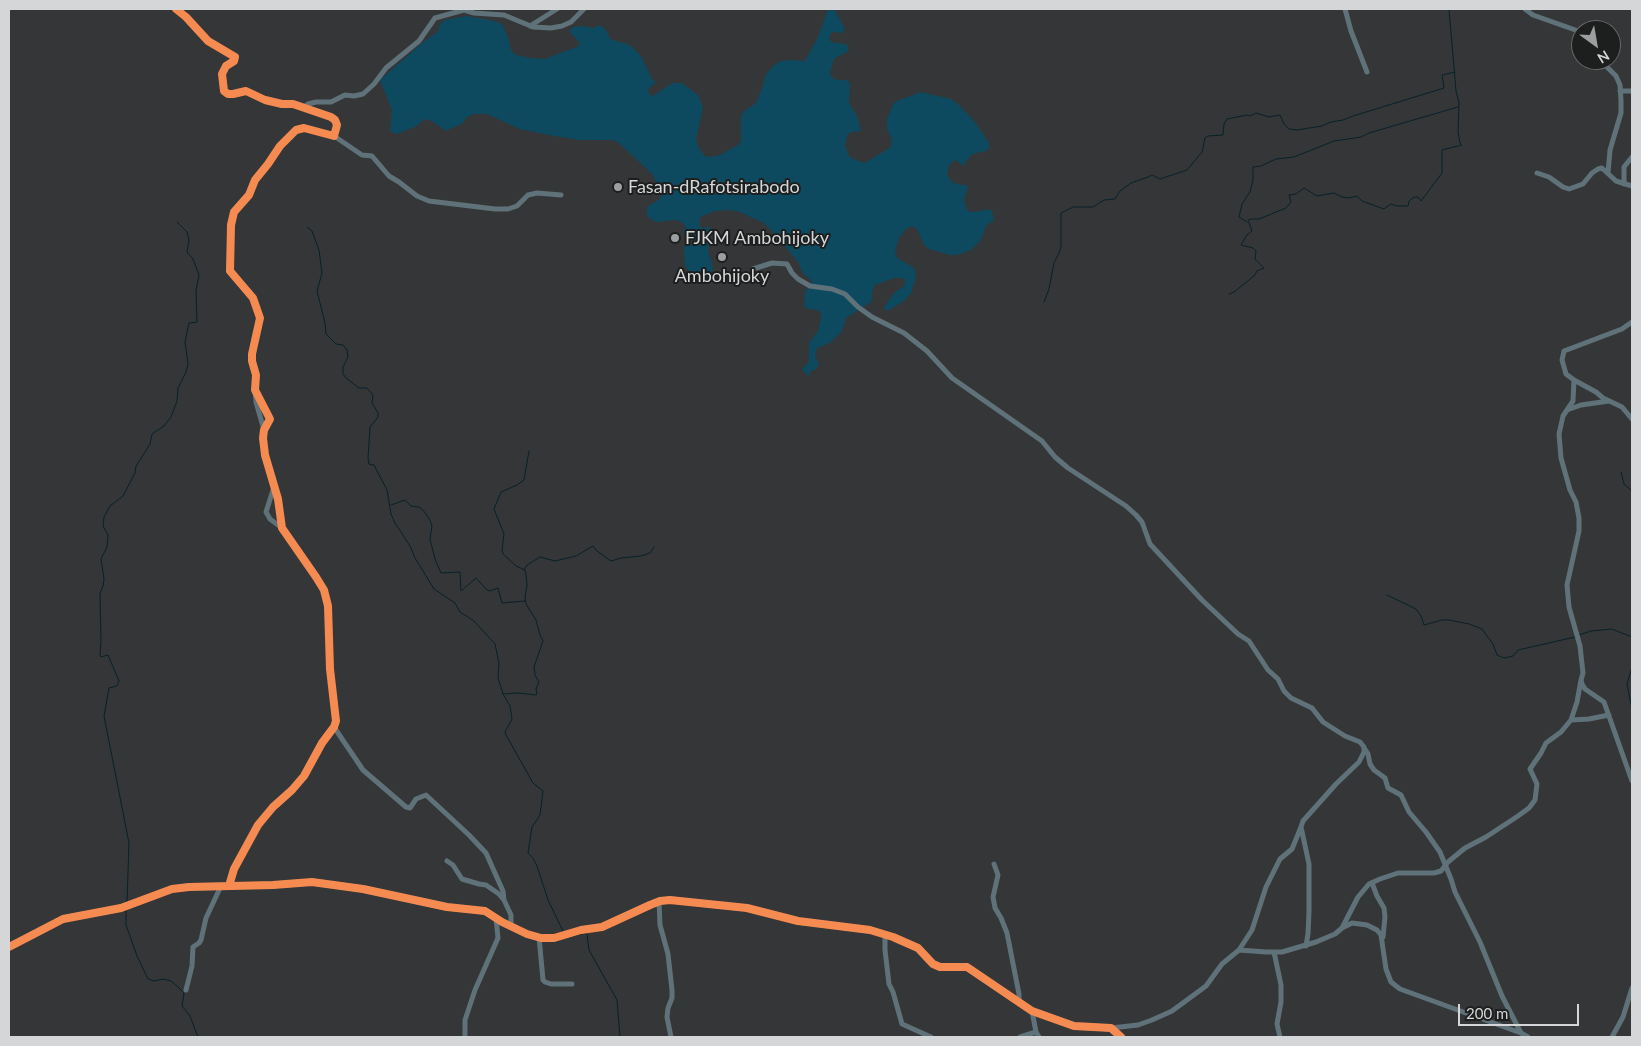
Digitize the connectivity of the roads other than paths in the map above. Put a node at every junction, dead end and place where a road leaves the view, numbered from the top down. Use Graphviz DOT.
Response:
graph roads {
  1 [pos="176,9"];
  2 [pos="557,9"];
  3 [pos="584,9"];
  4 [pos="1345,9"];
  5 [pos="1525,9"];
  6 [pos="530,26"];
  7 [pos="1571,29"];
  8 [pos="1610,70"];
  9 [pos="1368,72"];
  10 [pos="1620,91"];
  11 [pos="1632,91"];
  12 [pos="303,108"];
  13 [pos="334,136"];
  14 [pos="1632,157"];
  15 [pos="1537,173"];
  16 [pos="1608,173"];
  17 [pos="1632,175"];
  18 [pos="1624,176"];
  19 [pos="1624,184"];
  20 [pos="1632,186"];
  21 [pos="561,195"];
  22 [pos="753,270"];
  23 [pos="1632,322"];
  24 [pos="1574,380"];
  25 [pos="255,390"];
  26 [pos="1610,401"];
  27 [pos="1567,410"];
  28 [pos="1632,419"];
  29 [pos="264,430"];
  30 [pos="274,486"];
  31 [pos="282,528"];
  32 [pos="1581,680"];
  33 [pos="1609,715"];
  34 [pos="1571,720"];
  35 [pos="334,727"];
  36 [pos="1364,747"];
  37 [pos="1632,781"];
  38 [pos="1301,827"];
  39 [pos="447,861"];
  40 [pos="994,864"];
  41 [pos="1446,865"];
  42 [pos="1372,882"];
  43 [pos="225,886"];
  44 [pos="504,900"];
  45 [pos="659,901"];
  46 [pos="496,918"];
  47 [pos="511,925"];
  48 [pos="1342,928"];
  49 [pos="885,934"];
  50 [pos="539,937"];
  51 [pos="1382,940"];
  52 [pos="9,946"];
  53 [pos="1306,946"];
  54 [pos="1239,950"];
  55 [pos="1274,952"];
  56 [pos="572,984"];
  57 [pos="1632,988"];
  58 [pos="186,990"];
  59 [pos="1019,1003"];
  60 [pos="1032,1011"];
  61 [pos="1111,1028"];
  62 [pos="1521,1033"];
  63 [pos="1037,1035"];
  64 [pos="464,1037"];
  65 [pos="671,1037"];
  66 [pos="931,1037"];
  67 [pos="1020,1037"];
  68 [pos="1121,1037"];
  69 [pos="1280,1037"];
  70 [pos="1528,1037"];
  71 [pos="1612,1037"];
  1 -- 12 [label="street"];
  2 -- 6 [label="street"];
  3 -- 6 [label="street"];
  4 -- 9 [label="street"];
  5 -- 7 [label="street"];
  6 -- 12 [label="street"];
  8 -- 10 [label="street"];
  10 -- 11 [label="street"];
  10 -- 16 [label="street"];
  12 -- 13 [label="street"];
  13 -- 21 [label="street"];
  13 -- 25 [label="street"];
  14 -- 18 [label="street"];
  15 -- 16 [label="street"];
  16 -- 19 [label="street"];
  17 -- 18 [label="street"];
  18 -- 19 [label="street"];
  19 -- 20 [label="street"];
  22 -- 36 [label="street"];
  23 -- 24 [label="street"];
  24 -- 26 [label="street"];
  24 -- 27 [label="street"];
  25 -- 29 [label="street"];
  25 -- 29 [label="street"];
  26 -- 27 [label="street"];
  26 -- 28 [label="street"];
  27 -- 32 [label="street"];
  29 -- 30 [label="street"];
  30 -- 31 [label="street"];
  30 -- 31 [label="street"];
  31 -- 35 [label="street"];
  32 -- 33 [label="street"];
  32 -- 34 [label="street"];
  33 -- 34 [label="street"];
  33 -- 37 [label="street"];
  34 -- 41 [label="street"];
  35 -- 43 [label="street"];
  35 -- 44 [label="street"];
  36 -- 38 [label="street"];
  36 -- 41 [label="street"];
  38 -- 53 [label="street"];
  38 -- 54 [label="street"];
  39 -- 44 [label="street"];
  40 -- 59 [label="street"];
  41 -- 42 [label="street"];
  41 -- 62 [label="street"];
  42 -- 48 [label="street"];
  42 -- 51 [label="street"];
  43 -- 46 [label="street"];
  43 -- 52 [label="street"];
  43 -- 58 [label="street"];
  44 -- 47 [label="street"];
  45 -- 49 [label="street"];
  45 -- 50 [label="street"];
  45 -- 65 [label="street"];
  46 -- 47 [label="street"];
  46 -- 64 [label="street"];
  47 -- 50 [label="street"];
  48 -- 51 [label="street"];
  48 -- 53 [label="street"];
  49 -- 59 [label="street"];
  49 -- 66 [label="street"];
  50 -- 56 [label="street"];
  51 -- 62 [label="street"];
  53 -- 55 [label="street"];
  54 -- 55 [label="street"];
  54 -- 61 [label="street"];
  55 -- 69 [label="street"];
  57 -- 71 [label="street"];
  59 -- 60 [label="street"];
  60 -- 61 [label="street"];
  60 -- 63 [label="street"];
  61 -- 68 [label="street"];
  62 -- 70 [label="street"];
  63 -- 67 [label="street"];
}
